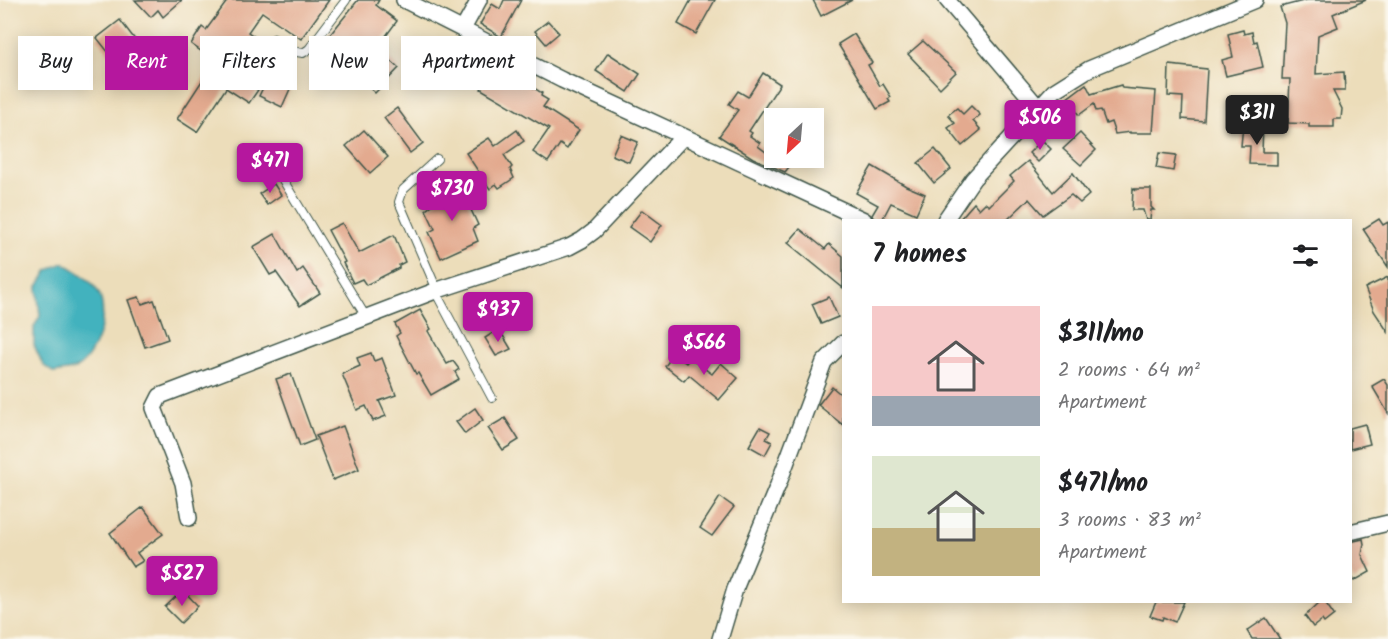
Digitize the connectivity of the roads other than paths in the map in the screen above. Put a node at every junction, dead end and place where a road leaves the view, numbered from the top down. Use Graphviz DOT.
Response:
graph roads {
  1 [pos="346,0"];
  2 [pos="404,0"];
  3 [pos="479,0"];
  4 [pos="947,0"];
  5 [pos="1255,0"];
  6 [pos="463,29"];
  7 [pos="297,52"];
  8 [pos="1038,107"];
  9 [pos="683,137"];
  10 [pos="437,159"];
  11 [pos="283,180"];
  12 [pos="862,219"];
  13 [pos="946,219"];
  14 [pos="436,291"];
  15 [pos="366,317"];
  16 [pos="842,344"];
  17 [pos="492,398"];
  18 [pos="189,518"];
  19 [pos="1388,524"];
  20 [pos="1352,532"];
  21 [pos="720,639"];
  1 -- 7 [label="lane"];
  2 -- 6 [label="street"];
  3 -- 6 [label="street"];
  4 -- 8 [label="street"];
  5 -- 8 [label="street"];
  6 -- 9 [label="street"];
  8 -- 13 [label="street"];
  9 -- 12 [label="street"];
  9 -- 14 [label="street"];
  10 -- 14 [label="lane"];
  11 -- 15 [label="lane"];
  14 -- 15 [label="street"];
  14 -- 17 [label="lane"];
  15 -- 18 [label="street"];
  16 -- 21 [label="street"];
  19 -- 20 [label="street"];
}
